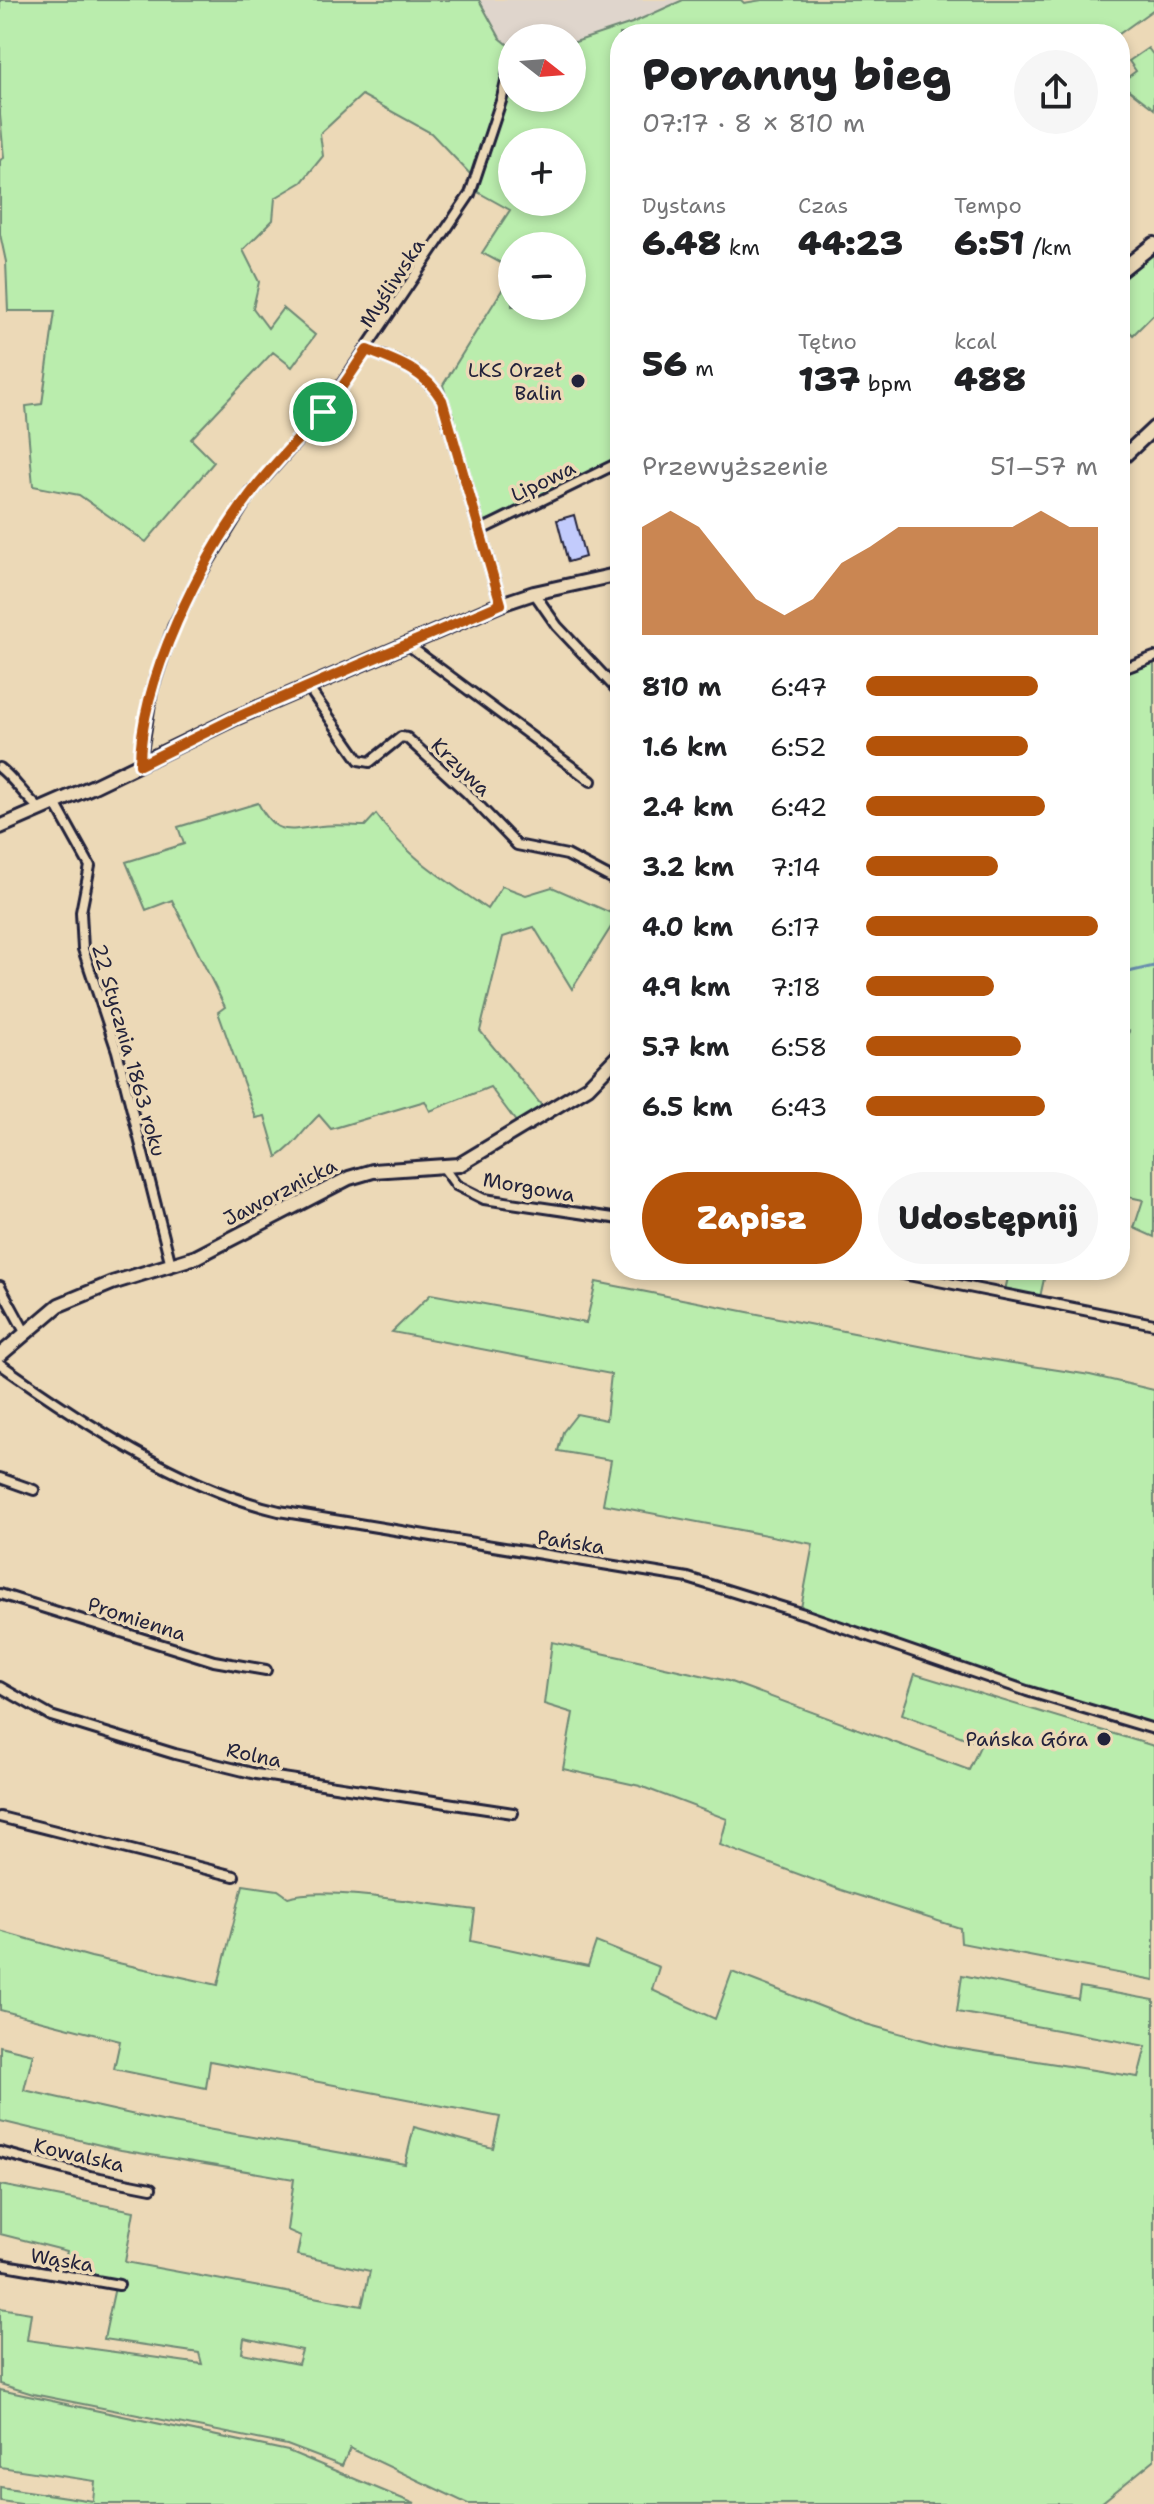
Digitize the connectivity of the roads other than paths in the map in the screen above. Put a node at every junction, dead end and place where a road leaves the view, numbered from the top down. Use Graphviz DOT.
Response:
graph roads {
  1 [pos="498,112"];
  2 [pos="1154,244"];
  3 [pos="1130,263"];
  4 [pos="367,350"];
  5 [pos="1154,428"];
  6 [pos="1130,451"];
  7 [pos="610,467"];
  8 [pos="481,530"];
  9 [pos="610,576"];
  10 [pos="534,593"];
  11 [pos="501,604"];
  12 [pos="408,645"];
  13 [pos="1154,657"];
  14 [pos="1130,666"];
  15 [pos="610,682"];
  16 [pos="308,687"];
  17 [pos="140,765"];
  18 [pos="0,768"];
  19 [pos="591,781"];
  20 [pos="55,803"];
  21 [pos="40,809"];
  22 [pos="0,827"];
  23 [pos="610,878"];
  24 [pos="610,1064"];
  25 [pos="443,1167"];
  26 [pos="610,1218"];
  27 [pos="171,1265"];
  28 [pos="933,1280"];
  29 [pos="0,1286"];
  30 [pos="1154,1324"];
  31 [pos="25,1332"];
  32 [pos="0,1355"];
  33 [pos="0,1364"];
  34 [pos="0,1478"];
  35 [pos="34,1490"];
  36 [pos="0,1594"];
  37 [pos="266,1670"];
  38 [pos="0,1687"];
  39 [pos="1154,1729"];
  40 [pos="513,1813"];
  41 [pos="0,1817"];
  42 [pos="234,1876"];
  43 [pos="0,2152"];
  44 [pos="151,2188"];
  45 [pos="0,2264"];
  46 [pos="119,2285"];
  1 -- 4 [label="street, Myśliwska"];
  2 -- 3 [label="street"];
  4 -- 8 [label="street"];
  4 -- 17 [label="street, Myśliwska"];
  5 -- 6 [label="street"];
  7 -- 8 [label="street, Lipowa"];
  8 -- 11 [label="street"];
  9 -- 10 [label="street"];
  10 -- 11 [label="street"];
  10 -- 15 [label="street"];
  11 -- 12 [label="street"];
  12 -- 16 [label="street"];
  12 -- 19 [label="street"];
  13 -- 14 [label="street"];
  16 -- 17 [label="street"];
  16 -- 23 [label="street, Krzywa"];
  17 -- 20 [label="street"];
  18 -- 21 [label="street"];
  20 -- 21 [label="street"];
  20 -- 27 [label="street, 22 Stycznia 1863 roku"];
  21 -- 22 [label="street"];
  24 -- 25 [label="street, Jaworznicka"];
  25 -- 26 [label="street, Morgowa"];
  25 -- 27 [label="street, Jaworznicka"];
  27 -- 31 [label="street, Jaworznicka"];
  28 -- 30 [label="street"];
  29 -- 31 [label="street"];
  31 -- 32 [label="street, Jaworznicka"];
  33 -- 39 [label="street, Pańska"];
  34 -- 35 [label="street"];
  36 -- 37 [label="street, Promienna"];
  38 -- 40 [label="street, Rolna"];
  41 -- 42 [label="street"];
  43 -- 44 [label="street, Kowalska"];
  45 -- 46 [label="street, Wąska"];
}
